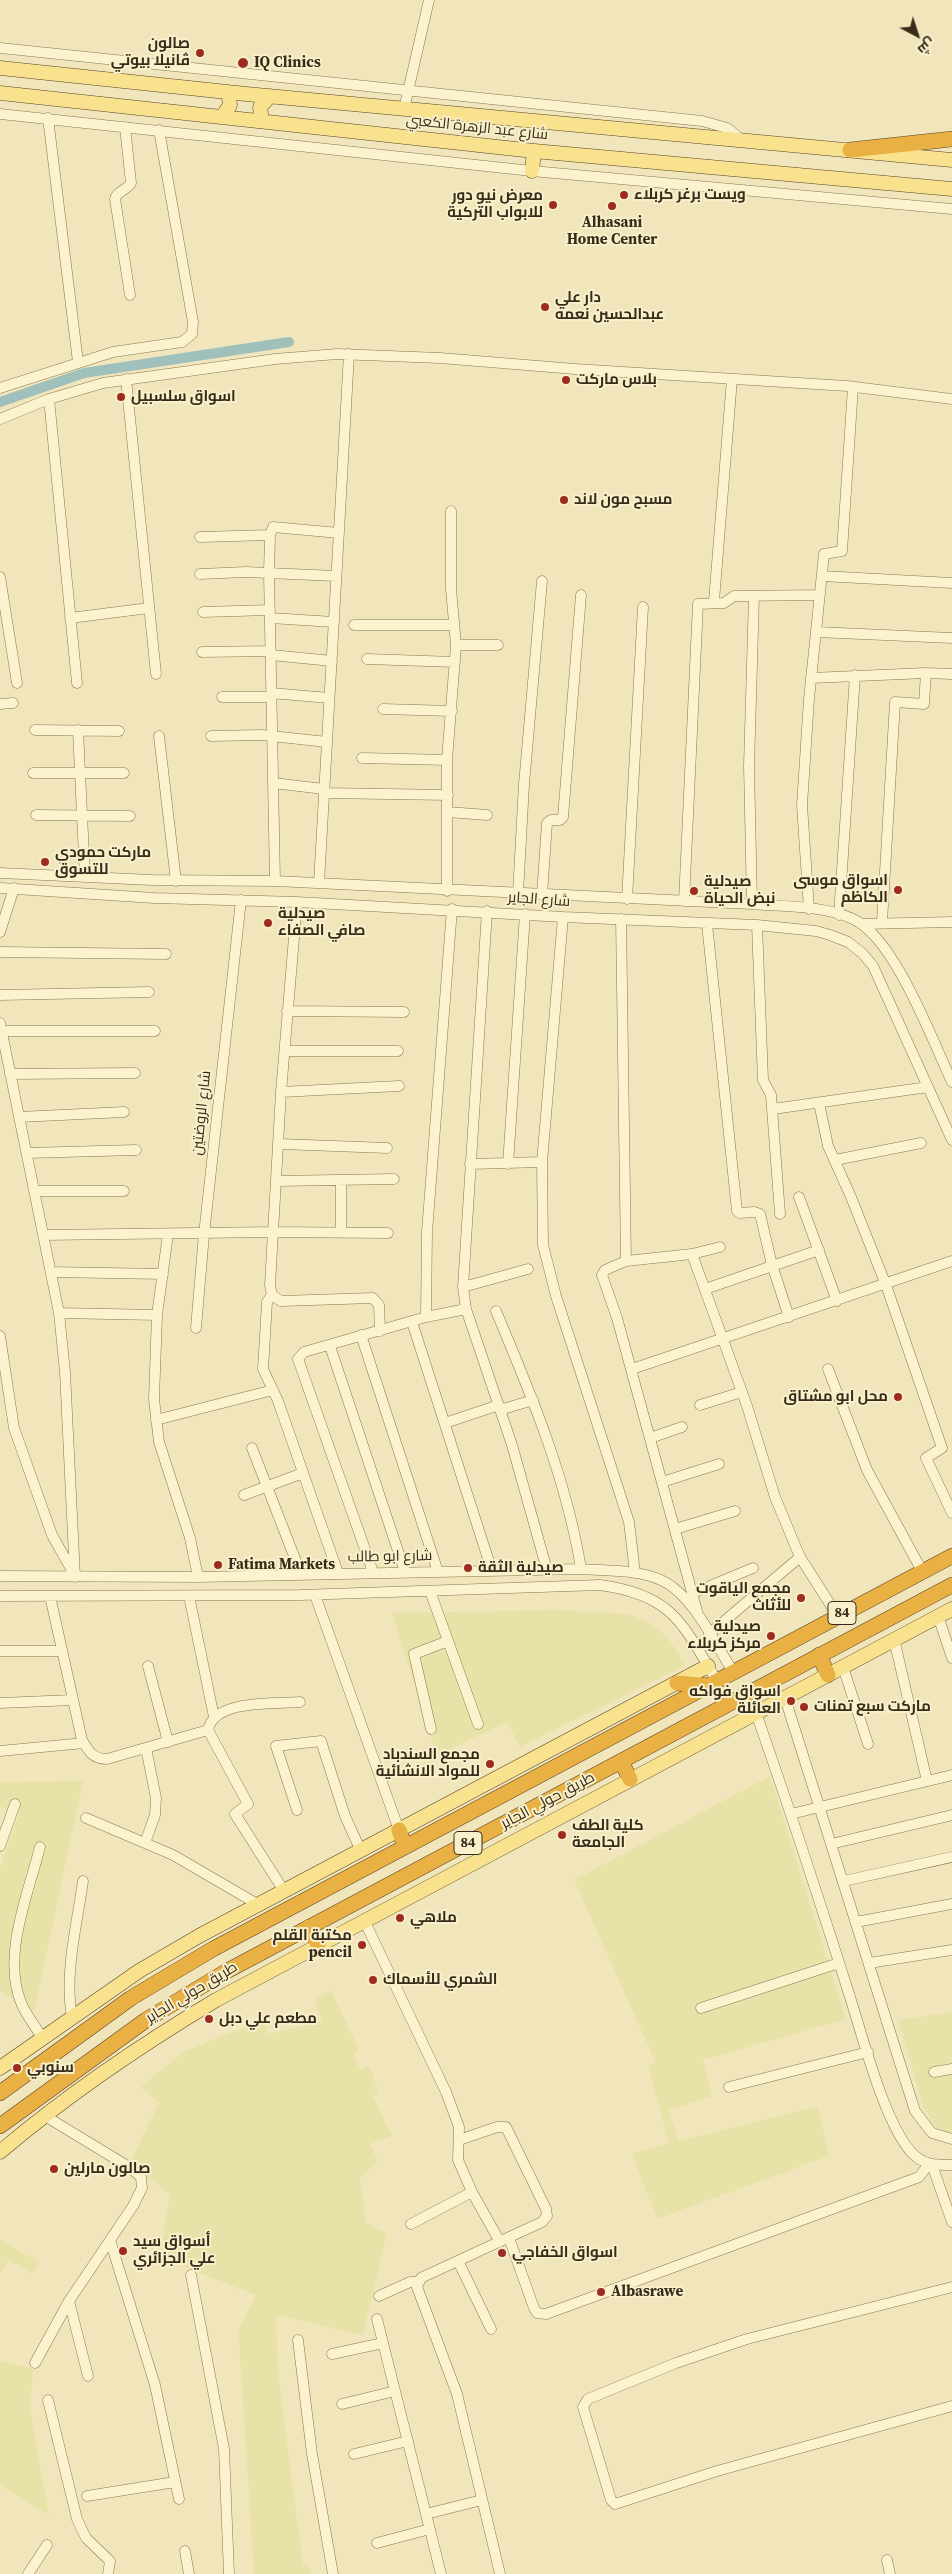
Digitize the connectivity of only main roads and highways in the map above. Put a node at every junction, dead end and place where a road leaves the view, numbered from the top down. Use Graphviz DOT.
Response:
graph roads {
  1 [pos="0,68"];
  2 [pos="228,92"];
  3 [pos="0,93"];
  4 [pos="270,96"];
  5 [pos="222,117"];
  6 [pos="262,121"];
  7 [pos="952,139"];
  8 [pos="850,150"];
  9 [pos="534,151"];
  10 [pos="952,160"];
  11 [pos="532,170"];
  12 [pos="952,189"];
  13 [pos="952,1556"];
  14 [pos="952,1585"];
  15 [pos="952,1609"];
  16 [pos="819,1655"];
  17 [pos="708,1666"];
  18 [pos="828,1675"];
  19 [pos="677,1682"];
  20 [pos="713,1683"];
  21 [pos="621,1762"];
  22 [pos="630,1779"];
  23 [pos="398,1830"];
  24 [pos="405,1847"];
  25 [pos="309,1927"];
  26 [pos="318,1944"];
  27 [pos="83,2031"];
  28 [pos="98,2054"];
  29 [pos="38,2063"];
  30 [pos="0,2068"];
  31 [pos="52,2086"];
  32 [pos="0,2092"];
  33 [pos="0,2126"];
  34 [pos="0,2152"];
  1 -- 2 [label="main road, شارع عبد الزهرة الكعبي"];
  2 -- 4 [label="main road, شارع عبد الزهرة الكعبي"];
  2 -- 5 [label="main road"];
  3 -- 5 [label="main road, شارع عبد الزهرة الكعبي"];
  4 -- 6 [label="main road"];
  4 -- 8 [label="main road, شارع عبد الزهرة الكعبي"];
  5 -- 6 [label="main road, شارع عبد الزهرة الكعبي"];
  6 -- 9 [label="main road, شارع عبد الزهرة الكعبي"];
  7 -- 8 [label="highway"];
  8 -- 10 [label="main road, شارع عبد الزهرة الكعبي"];
  9 -- 11 [label="main road"];
  9 -- 12 [label="main road, شارع عبد الزهرة الكعبي"];
  13 -- 20 [label="highway, طريق حولي الجاير / 84"];
  14 -- 16 [label="highway, طريق حولي الجاير / 84"];
  15 -- 18 [label="main road"];
  16 -- 18 [label="highway"];
  16 -- 21 [label="highway, طريق حولي الجاير / 84"];
  17 -- 19 [label="main road"];
  18 -- 22 [label="main road"];
  19 -- 20 [label="highway"];
  19 -- 23 [label="main road"];
  20 -- 24 [label="highway, طريق حولي الجاير / 84"];
  21 -- 22 [label="highway"];
  21 -- 25 [label="highway, طريق حولي الجاير / 84"];
  22 -- 26 [label="main road"];
  23 -- 24 [label="highway"];
  23 -- 30 [label="main road"];
  24 -- 27 [label="highway, طريق حولي الجاير / 84"];
  25 -- 26 [label="highway"];
  25 -- 28 [label="highway, طريق حولي الجاير / 84"];
  26 -- 34 [label="main road"];
  27 -- 28 [label="highway"];
  27 -- 29 [label="highway, طريق حولي الجاير / 84"];
  28 -- 31 [label="highway, طريق حولي الجاير / 84"];
  29 -- 31 [label="highway"];
  29 -- 32 [label="highway, طريق حولي الجاير / 84"];
  31 -- 33 [label="highway, طريق حولي الجاير / 84"];
}
